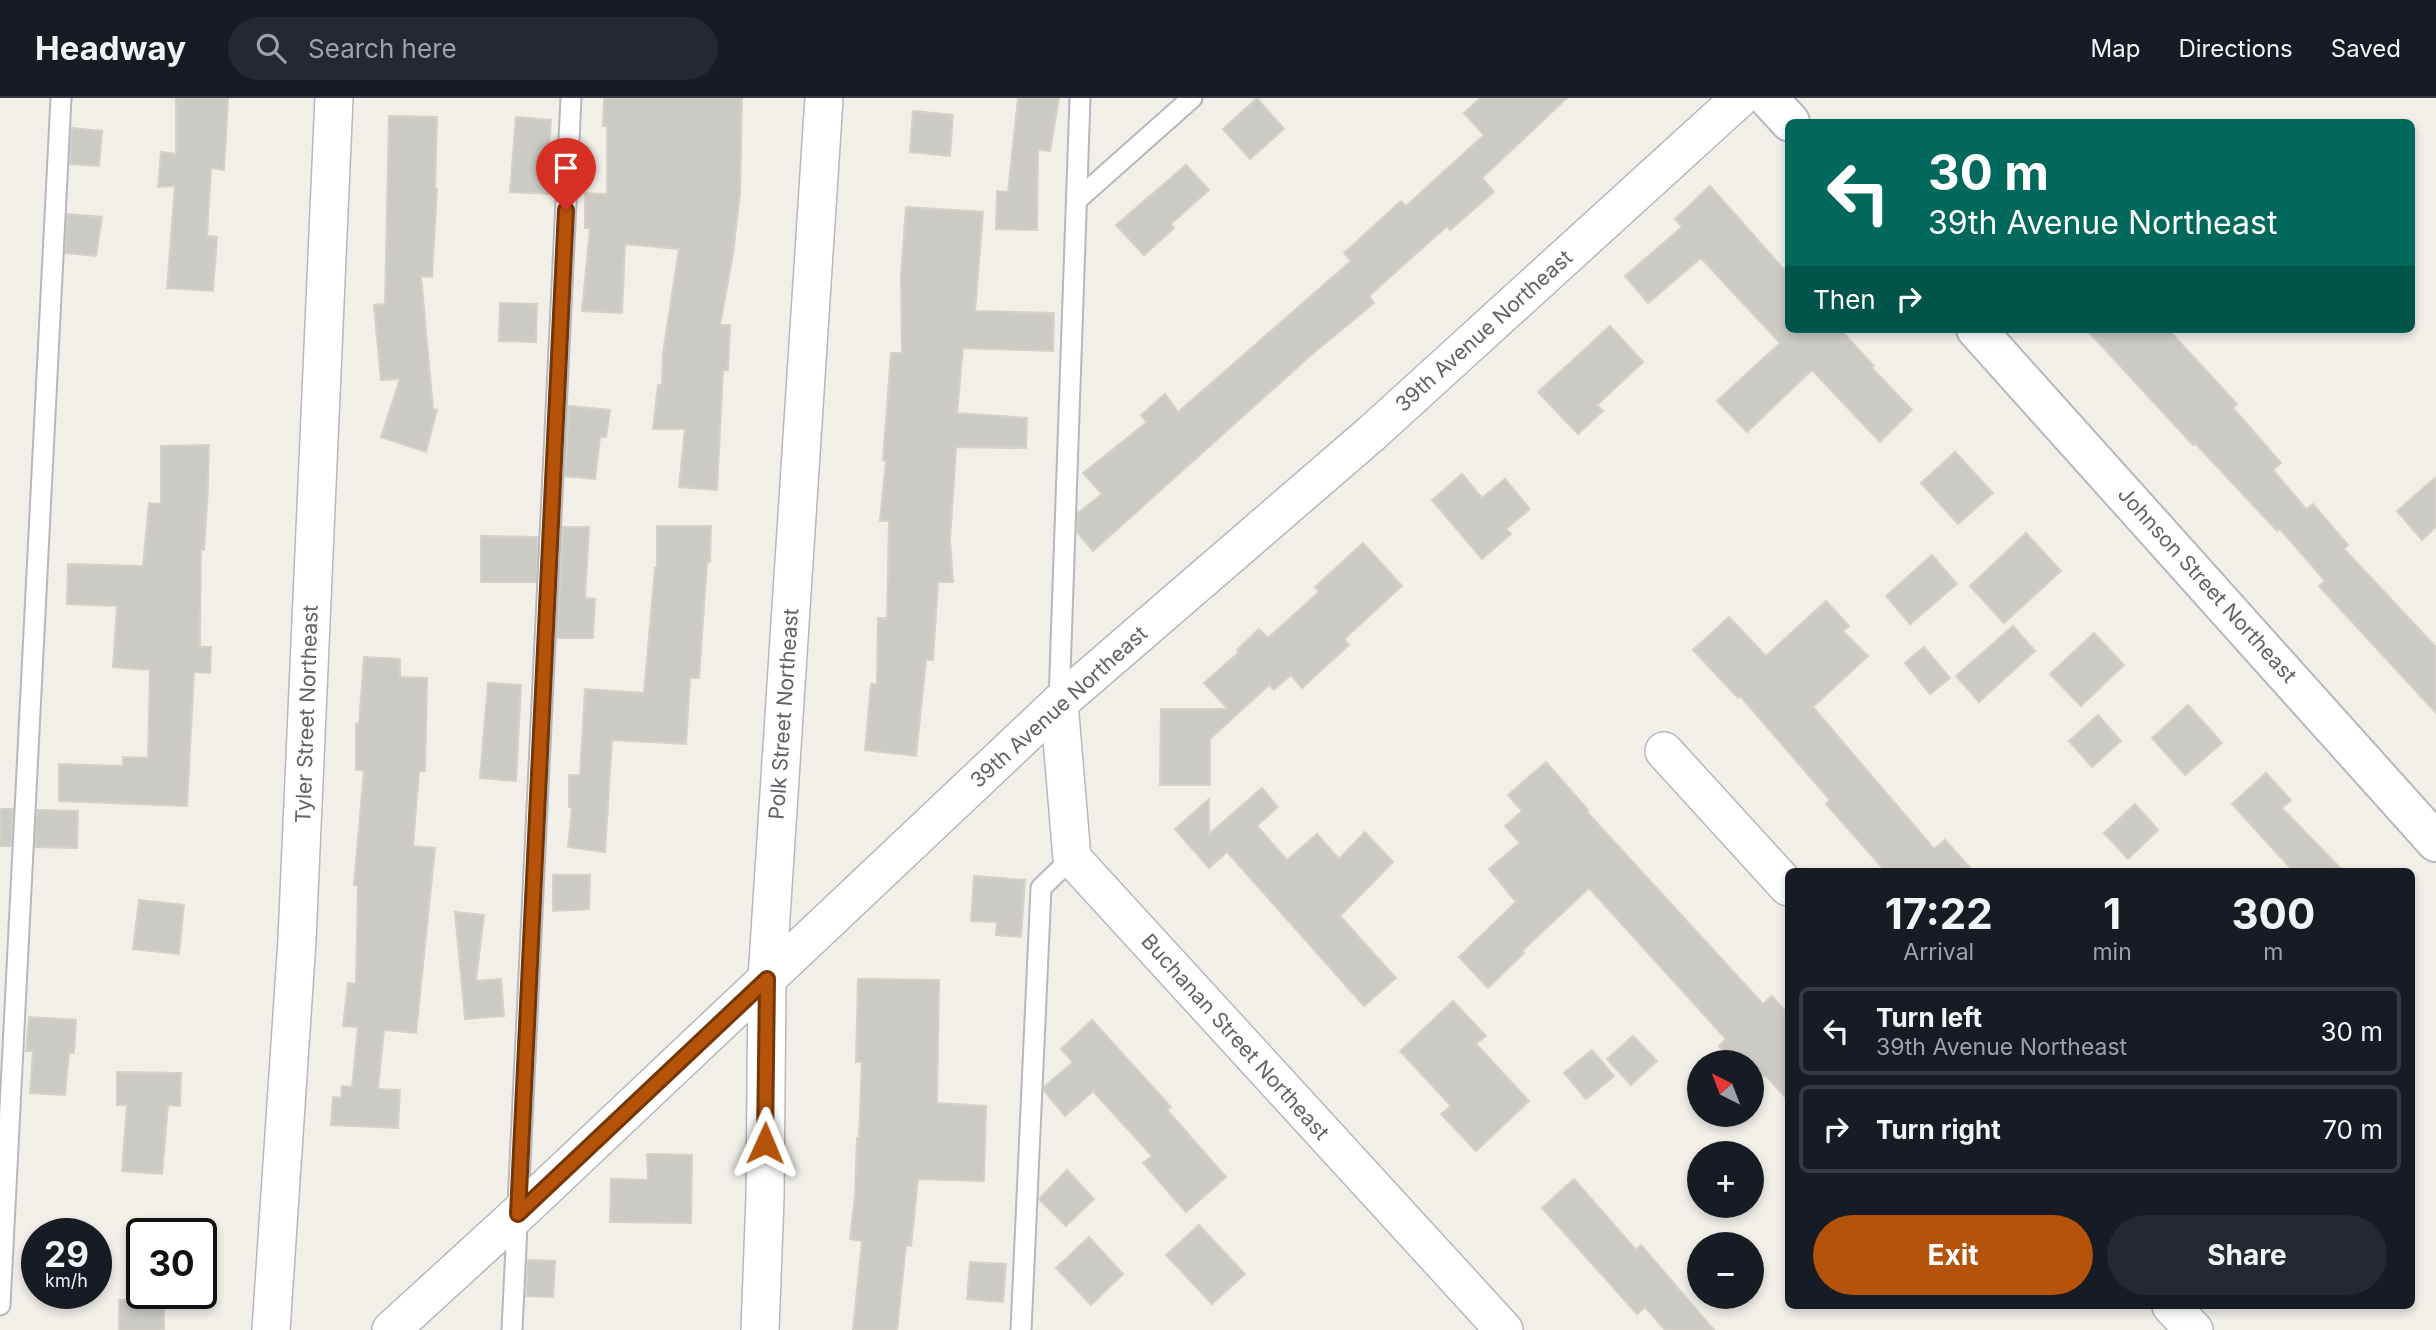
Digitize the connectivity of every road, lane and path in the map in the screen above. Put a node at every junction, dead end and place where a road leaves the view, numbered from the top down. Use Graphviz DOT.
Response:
graph roads {
  1 [pos="61,98"];
  2 [pos="334,98"];
  3 [pos="571,98"];
  4 [pos="824,98"];
  5 [pos="1080,98"];
  6 [pos="1192,98"];
  7 [pos="1740,98"];
  8 [pos="1768,98"];
  9 [pos="1787,119"];
  10 [pos="1077,200"];
  11 [pos="1980,333"];
  12 [pos="1059,703"];
  13 [pos="1664,751"];
  14 [pos="2436,842"];
  15 [pos="1072,858"];
  16 [pos="1785,884"];
  17 [pos="767,979"];
  18 [pos="518,1214"];
  19 [pos="0,1306"];
  20 [pos="2174,1309"];
  21 [pos="271,1330"];
  22 [pos="391,1330"];
  23 [pos="512,1330"];
  24 [pos="761,1330"];
  25 [pos="1021,1330"];
  26 [pos="1504,1330"];
  27 [pos="2194,1330"];
  1 -- 19 [label="lane"];
  2 -- 21 [label="street, Tyler Street Northeast"];
  3 -- 18 [label="lane"];
  4 -- 17 [label="street, Polk Street Northeast"];
  5 -- 10 [label="lane"];
  6 -- 10 [label="lane"];
  7 -- 12 [label="street, 39th Avenue Northeast"];
  8 -- 9 [label="street"];
  10 -- 12 [label="lane"];
  11 -- 14 [label="street, Johnson Street Northeast"];
  12 -- 15 [label="street"];
  12 -- 17 [label="street, 39th Avenue Northeast"];
  13 -- 16 [label="street"];
  15 -- 25 [label="lane"];
  15 -- 26 [label="street, Buchanan Street Northeast"];
  17 -- 18 [label="street, 39th Avenue Northeast"];
  17 -- 24 [label="street, Polk Street Northeast"];
  18 -- 22 [label="street, 39th Avenue Northeast"];
  18 -- 23 [label="lane"];
  20 -- 27 [label="street"];
}
